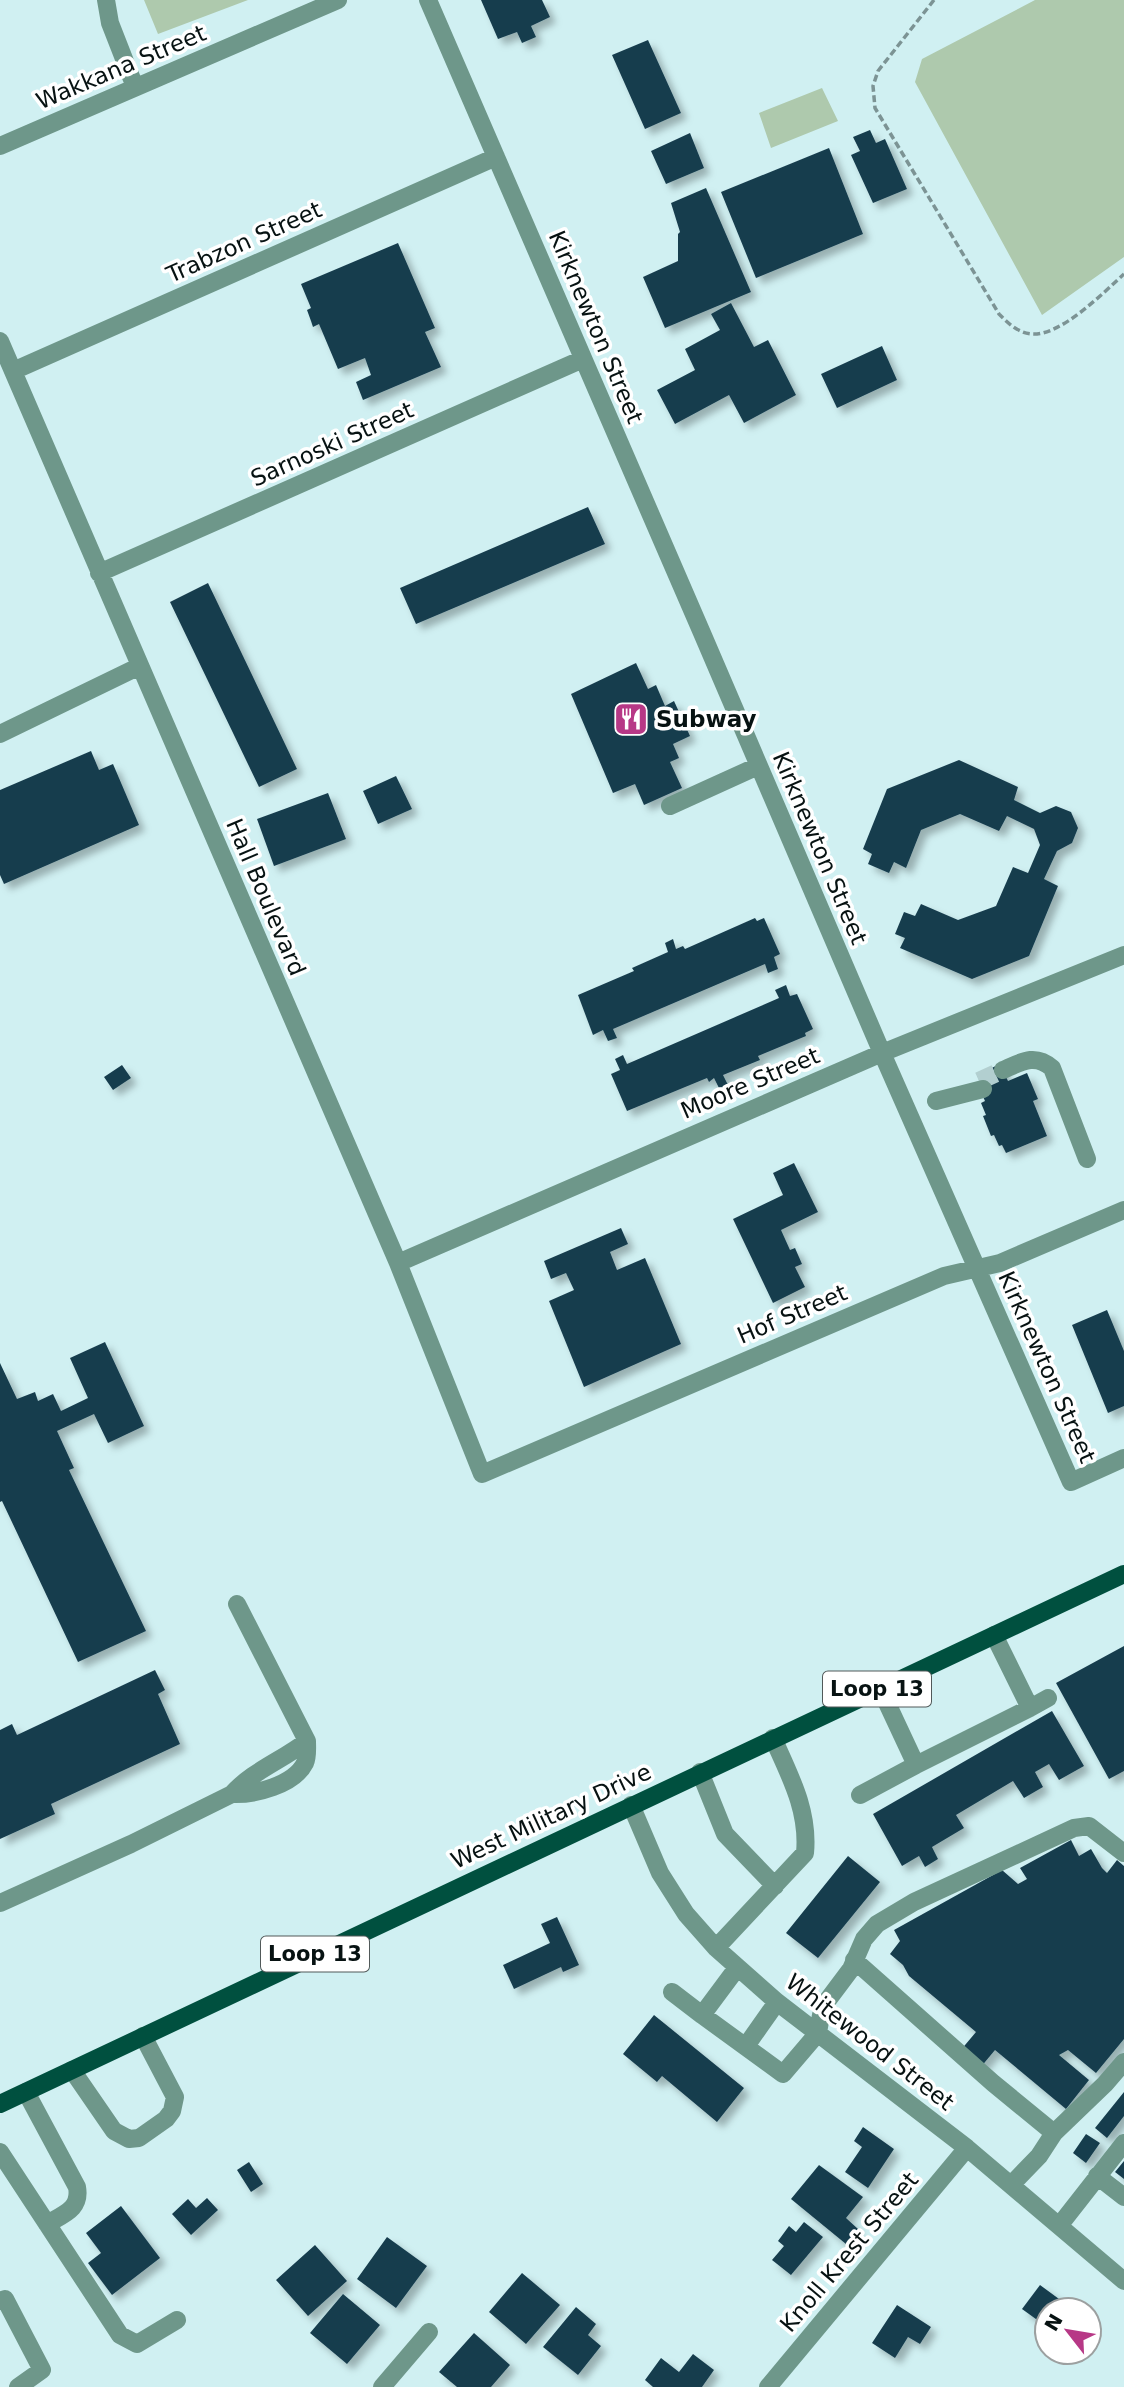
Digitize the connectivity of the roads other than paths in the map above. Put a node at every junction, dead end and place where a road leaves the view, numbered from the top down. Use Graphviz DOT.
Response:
graph roads {
  1 [pos="106,0"];
  2 [pos="338,0"];
  3 [pos="428,0"];
  4 [pos="135,87"];
  5 [pos="0,146"];
  6 [pos="496,157"];
  7 [pos="0,341"];
  8 [pos="583,359"];
  9 [pos="13,371"];
  10 [pos="99,573"];
  11 [pos="140,666"];
  12 [pos="0,734"];
  13 [pos="758,766"];
  14 [pos="670,806"];
  15 [pos="1124,955"];
  16 [pos="881,1053"];
  17 [pos="1004,1074"];
  18 [pos="981,1085"];
  19 [pos="936,1101"];
  20 [pos="1084,1160"];
  21 [pos="1124,1210"];
  22 [pos="398,1263"];
  23 [pos="977,1269"];
  24 [pos="1124,1458"];
  25 [pos="482,1474"];
  26 [pos="1124,1574"];
  27 [pos="237,1604"];
  28 [pos="994,1635"];
  29 [pos="880,1688"];
  30 [pos="1048,1698"];
  31 [pos="1030,1707"];
  32 [pos="773,1738"];
  33 [pos="916,1765"];
  34 [pos="700,1772"];
  35 [pos="860,1795"];
  36 [pos="631,1805"];
  37 [pos="1124,1853"];
  38 [pos="775,1886"];
  39 [pos="0,1903"];
  40 [pos="716,1948"];
  41 [pos="855,1959"];
  42 [pos="737,1968"];
  43 [pos="673,1992"];
  44 [pos="777,2002"];
  45 [pos="702,2015"];
  46 [pos="818,2033"];
  47 [pos="143,2036"];
  48 [pos="746,2046"];
  49 [pos="1124,2062"];
  50 [pos="72,2070"];
  51 [pos="26,2092"];
  52 [pos="0,2104"];
  53 [pos="1054,2133"];
  54 [pos="1124,2143"];
  55 [pos="967,2148"];
  56 [pos="0,2152"];
  57 [pos="1097,2176"];
  58 [pos="1011,2185"];
  59 [pos="1124,2197"];
  60 [pos="47,2224"];
  61 [pos="1059,2226"];
  62 [pos="1124,2281"];
  63 [pos="0,2301"];
  64 [pos="177,2320"];
  65 [pos="429,2332"];
  66 [pos="18,2387"];
  67 [pos="382,2387"];
  68 [pos="768,2387"];
  1 -- 4 [label="street"];
  2 -- 4 [label="street, Wakkana Street"];
  3 -- 6 [label="street, Kirknewton Street"];
  4 -- 5 [label="street, Wakkana Street"];
  6 -- 8 [label="street, Kirknewton Street"];
  6 -- 9 [label="street, Trabzon Street"];
  7 -- 9 [label="street, Hall Boulevard"];
  8 -- 10 [label="street, Sarnoski Street"];
  8 -- 13 [label="street, Kirknewton Street"];
  9 -- 10 [label="street, Hall Boulevard"];
  10 -- 11 [label="street, Hall Boulevard"];
  11 -- 12 [label="street"];
  11 -- 22 [label="street, Hall Boulevard"];
  13 -- 14 [label="street"];
  13 -- 16 [label="street, Kirknewton Street"];
  15 -- 16 [label="street, Moore Street"];
  16 -- 22 [label="street, Moore Street"];
  16 -- 23 [label="street, Kirknewton Street"];
  17 -- 20 [label="street"];
  18 -- 19 [label="street"];
  21 -- 23 [label="street, Hof Street"];
  22 -- 25 [label="street, Hall Boulevard"];
  23 -- 24 [label="street, Kirknewton Street"];
  23 -- 25 [label="street, Hof Street"];
  26 -- 28 [label="main road, West Military Drive / Loop 13"];
  27 -- 39 [label="street"];
  28 -- 29 [label="main road, West Military Drive / Loop 13"];
  28 -- 31 [label="street"];
  29 -- 32 [label="main road, West Military Drive / Loop 13"];
  29 -- 33 [label="street"];
  30 -- 31 [label="street"];
  31 -- 33 [label="street"];
  32 -- 34 [label="main road, West Military Drive / Loop 13"];
  32 -- 38 [label="street"];
  33 -- 35 [label="street"];
  34 -- 36 [label="main road, West Military Drive / Loop 13"];
  34 -- 38 [label="street"];
  36 -- 40 [label="street, Whitewood Street"];
  36 -- 47 [label="main road, West Military Drive / Loop 13"];
  37 -- 41 [label="street"];
  38 -- 40 [label="street"];
  40 -- 42 [label="street, Whitewood Street"];
  41 -- 46 [label="street"];
  41 -- 53 [label="street"];
  42 -- 44 [label="street, Whitewood Street"];
  42 -- 45 [label="street"];
  43 -- 45 [label="street"];
  44 -- 46 [label="street, Whitewood Street"];
  44 -- 48 [label="street"];
  45 -- 48 [label="street"];
  46 -- 48 [label="street"];
  46 -- 55 [label="street, Whitewood Street"];
  47 -- 50 [label="main road, West Military Drive / Loop 13"];
  47 -- 50 [label="street"];
  49 -- 53 [label="street"];
  50 -- 51 [label="main road, West Military Drive / Loop 13"];
  51 -- 52 [label="main road, West Military Drive / Loop 13"];
  51 -- 60 [label="street"];
  53 -- 58 [label="street"];
  54 -- 57 [label="street"];
  55 -- 58 [label="street, Whitewood Street"];
  55 -- 68 [label="street, Knoll Krest Street"];
  56 -- 60 [label="street"];
  57 -- 59 [label="street"];
  57 -- 61 [label="street"];
  58 -- 61 [label="street, Whitewood Street"];
  60 -- 64 [label="street"];
  61 -- 62 [label="street, Whitewood Street"];
  63 -- 66 [label="street"];
  65 -- 67 [label="street"];
}
